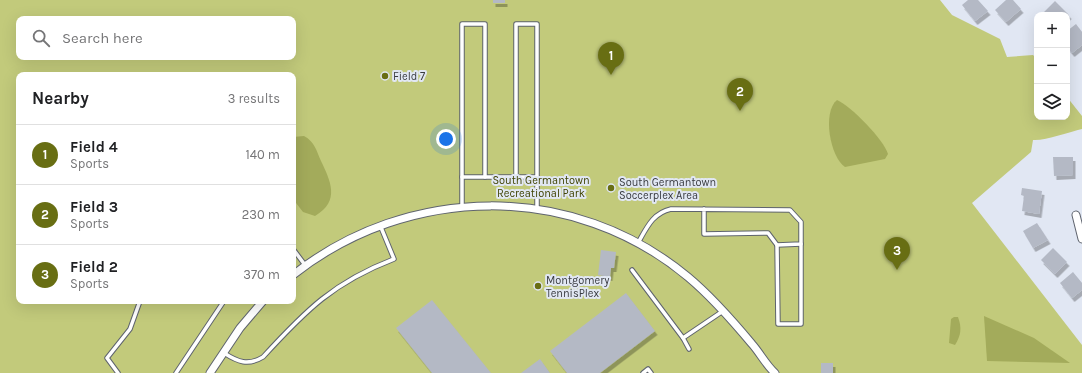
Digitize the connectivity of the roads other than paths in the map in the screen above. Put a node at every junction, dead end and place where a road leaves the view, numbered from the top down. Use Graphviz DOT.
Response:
graph roads {
  1 [pos="462,177"];
  2 [pos="485,177"];
  3 [pos="516,177"];
  4 [pos="537,177"];
  5 [pos="462,207"];
  6 [pos="537,208"];
  7 [pos="704,209"];
  8 [pos="1076,214"];
  9 [pos="380,225"];
  10 [pos="1082,239"];
  11 [pos="638,243"];
  12 [pos="801,244"];
  13 [pos="778,245"];
  14 [pos="296,253"];
  15 [pos="305,265"];
  16 [pos="632,270"];
  17 [pos="296,272"];
  18 [pos="139,304"];
  19 [pos="222,304"];
  20 [pos="260,304"];
  21 [pos="723,310"];
  22 [pos="683,338"];
  23 [pos="689,349"];
  24 [pos="223,353"];
  25 [pos="773,372"];
  26 [pos="118,373"];
  27 [pos="176,373"];
  28 [pos="210,373"];
  29 [pos="643,373"];
  30 [pos="651,373"];
  1 -- 2 [label="lane"];
  1 -- 2 [label="lane"];
  1 -- 5 [label="lane"];
  2 -- 3 [label="lane"];
  3 -- 4 [label="lane"];
  3 -- 4 [label="lane"];
  4 -- 6 [label="lane"];
  5 -- 6 [label="street"];
  5 -- 9 [label="street"];
  6 -- 11 [label="street"];
  7 -- 11 [label="lane"];
  7 -- 12 [label="lane"];
  7 -- 13 [label="lane"];
  8 -- 10 [label="street"];
  9 -- 15 [label="street"];
  9 -- 24 [label="lane"];
  11 -- 21 [label="street"];
  12 -- 13 [label="lane"];
  12 -- 13 [label="lane"];
  14 -- 15 [label="lane"];
  15 -- 17 [label="street"];
  16 -- 22 [label="lane"];
  18 -- 26 [label="lane"];
  19 -- 27 [label="lane"];
  20 -- 24 [label="street"];
  21 -- 22 [label="lane"];
  21 -- 25 [label="street"];
  22 -- 23 [label="lane"];
  24 -- 28 [label="street"];
  29 -- 30 [label="lane"];
}
